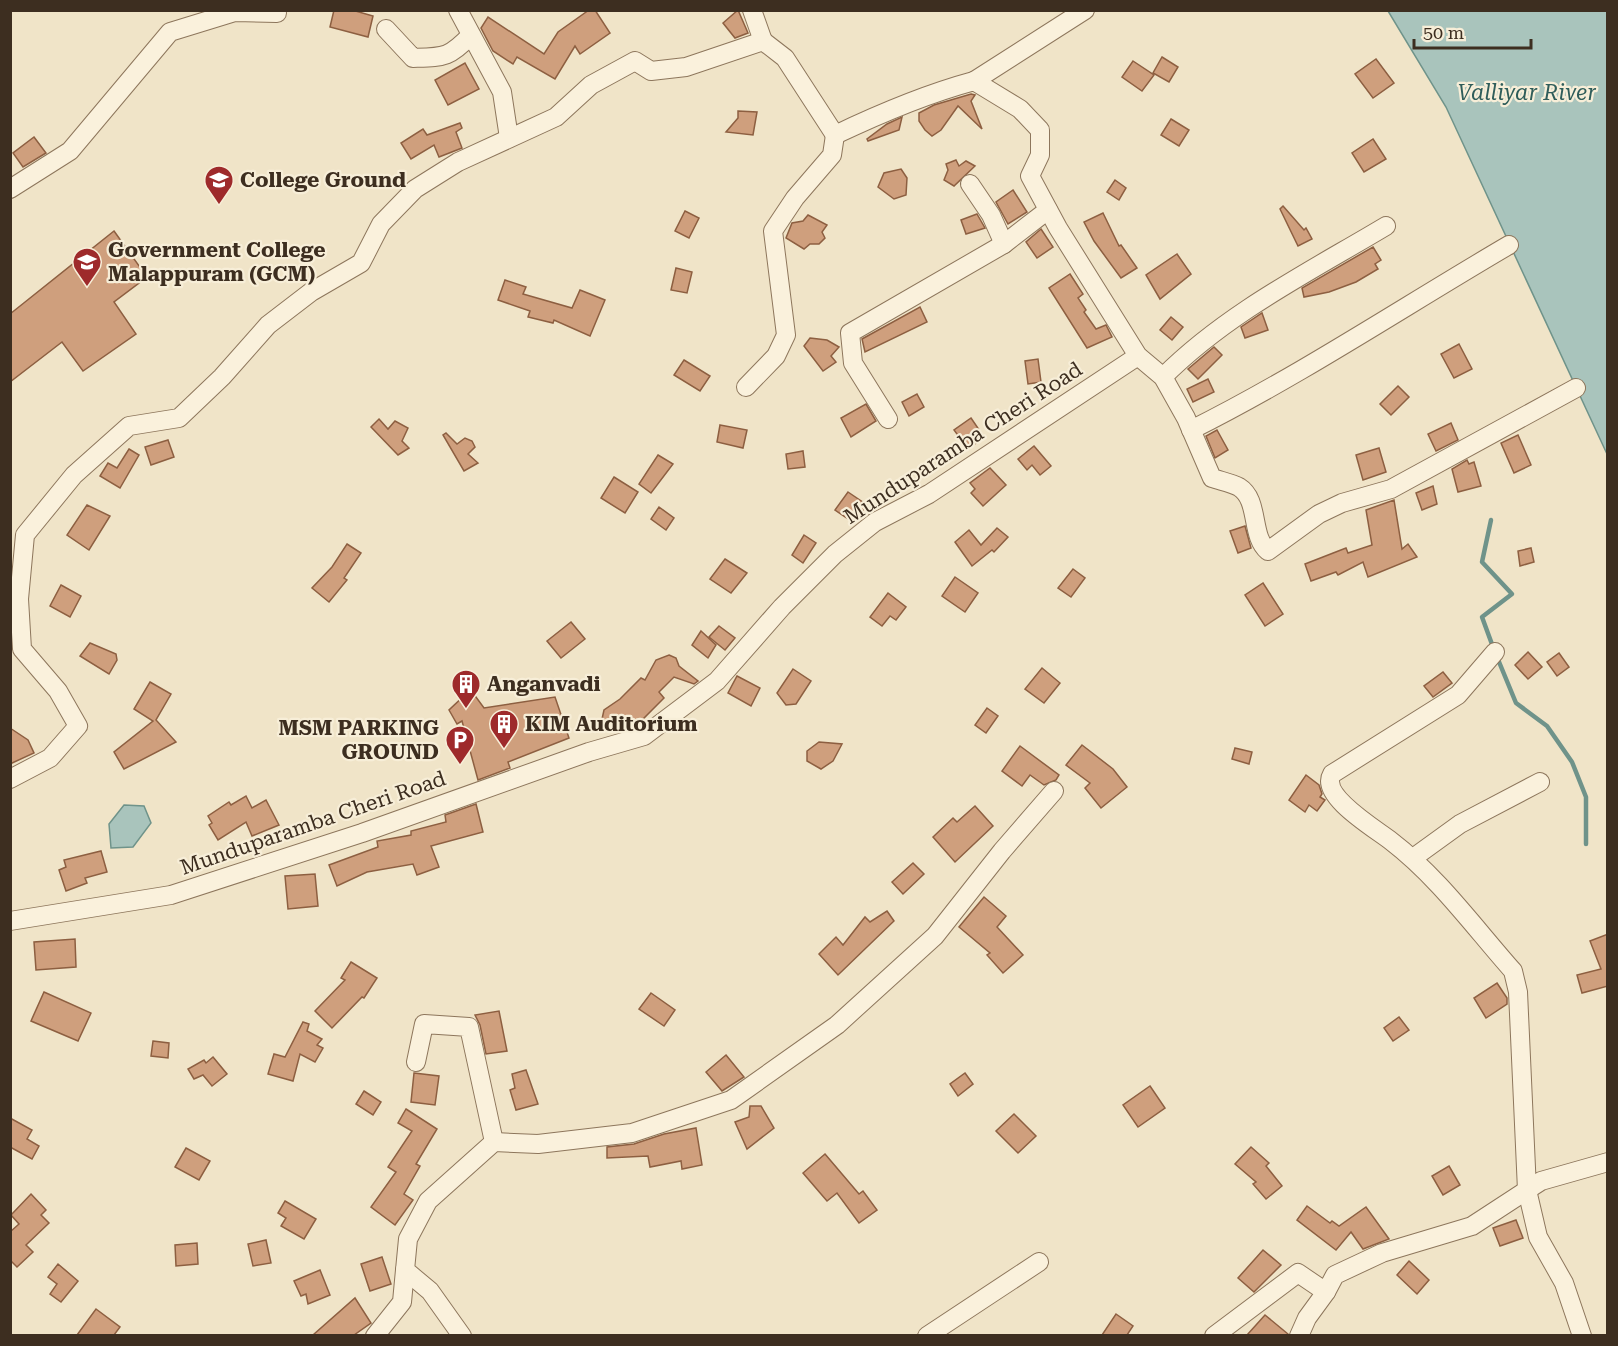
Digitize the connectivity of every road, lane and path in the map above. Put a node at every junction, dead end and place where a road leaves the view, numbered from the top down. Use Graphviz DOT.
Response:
graph roads {
  1 [pos="458,10"];
  2 [pos="752,10"];
  3 [pos="1085,10"];
  4 [pos="277,14"];
  5 [pos="386,29"];
  6 [pos="471,35"];
  7 [pos="763,41"];
  8 [pos="974,81"];
  9 [pos="835,135"];
  10 [pos="509,138"];
  11 [pos="970,184"];
  12 [pos="10,189"];
  13 [pos="1048,210"];
  14 [pos="1386,226"];
  15 [pos="1004,244"];
  16 [pos="1509,245"];
  17 [pos="1138,356"];
  18 [pos="1163,377"];
  19 [pos="746,387"];
  20 [pos="1576,388"];
  21 [pos="888,418"];
  22 [pos="1191,430"];
  23 [pos="1495,652"];
  24 [pos="10,779"];
  25 [pos="1540,782"];
  26 [pos="1054,791"];
  27 [pos="1413,858"];
  28 [pos="10,921"];
  29 [pos="416,1062"];
  30 [pos="494,1142"];
  31 [pos="1608,1162"];
  32 [pos="1527,1190"];
  33 [pos="1039,1262"];
  34 [pos="405,1270"];
  35 [pos="1326,1292"];
  36 [pos="375,1335"];
  37 [pos="462,1335"];
  38 [pos="927,1335"];
  39 [pos="1214,1335"];
  40 [pos="1299,1335"];
  41 [pos="1582,1335"];
  1 -- 6 [label="street"];
  2 -- 7 [label="street"];
  3 -- 8 [label="street"];
  4 -- 12 [label="street"];
  5 -- 6 [label="street"];
  6 -- 10 [label="street"];
  7 -- 9 [label="street"];
  7 -- 10 [label="street"];
  8 -- 9 [label="street"];
  8 -- 13 [label="street"];
  9 -- 19 [label="street"];
  10 -- 24 [label="street"];
  11 -- 15 [label="street"];
  13 -- 15 [label="street"];
  13 -- 17 [label="street"];
  14 -- 18 [label="street"];
  15 -- 21 [label="street"];
  16 -- 22 [label="street"];
  17 -- 18 [label="street"];
  17 -- 28 [label="street, Munduparamba Cheri Road"];
  18 -- 22 [label="street"];
  20 -- 22 [label="street"];
  23 -- 27 [label="street"];
  25 -- 27 [label="street"];
  26 -- 30 [label="street"];
  27 -- 32 [label="street"];
  29 -- 30 [label="street"];
  30 -- 34 [label="street"];
  31 -- 32 [label="street"];
  32 -- 35 [label="street"];
  32 -- 41 [label="street"];
  33 -- 38 [label="street"];
  34 -- 36 [label="street"];
  34 -- 37 [label="street"];
  35 -- 39 [label="street"];
  35 -- 40 [label="street"];
}
